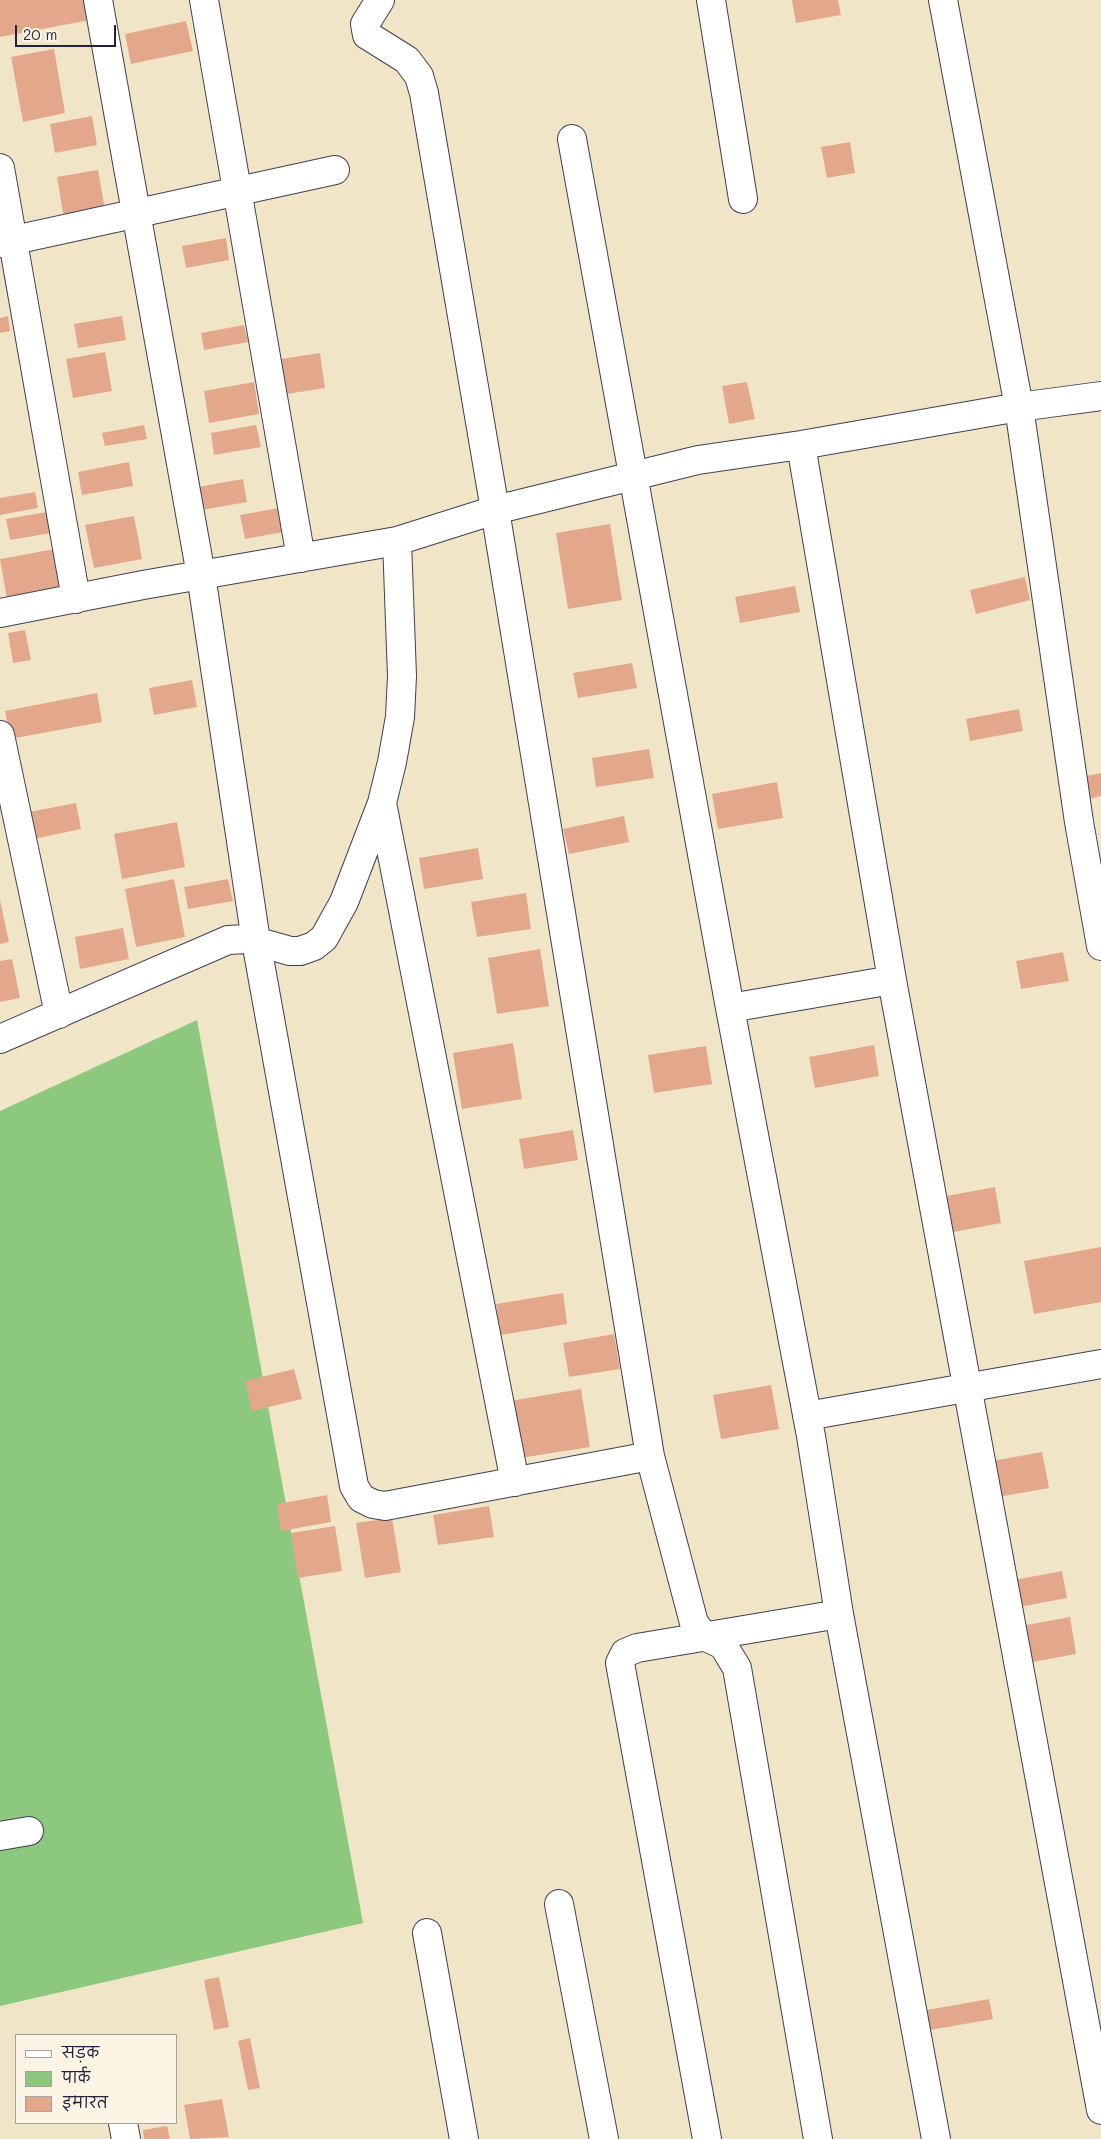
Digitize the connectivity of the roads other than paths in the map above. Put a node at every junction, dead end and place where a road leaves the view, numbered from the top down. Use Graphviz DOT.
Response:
graph roads {
  1 [pos="98,0"];
  2 [pos="204,0"];
  3 [pos="380,0"];
  4 [pos="711,0"];
  5 [pos="943,0"];
  6 [pos="572,139"];
  7 [pos="0,168"];
  8 [pos="335,170"];
  9 [pos="238,192"];
  10 [pos="743,199"];
  11 [pos="137,212"];
  12 [pos="7,241"];
  13 [pos="1100,402"];
  14 [pos="1019,407"];
  15 [pos="801,445"];
  16 [pos="633,474"];
  17 [pos="495,510"];
  18 [pos="389,543"];
  19 [pos="302,558"];
  20 [pos="200,575"];
  21 [pos="76,599"];
  22 [pos="0,613"];
  23 [pos="0,735"];
  24 [pos="382,803"];
  25 [pos="274,946"];
  26 [pos="1101,946"];
  27 [pos="892,980"];
  28 [pos="730,1008"];
  29 [pos="59,1014"];
  30 [pos="0,1039"];
  31 [pos="1101,1364"];
  32 [pos="968,1388"];
  33 [pos="807,1416"];
  34 [pos="650,1456"];
  35 [pos="515,1482"];
  36 [pos="840,1614"];
  37 [pos="704,1636"];
  38 [pos="29,1831"];
  39 [pos="0,1836"];
  40 [pos="559,1904"];
  41 [pos="426,1933"];
  42 [pos="1101,2110"];
  43 [pos="123,2124"];
  44 [pos="126,2139"];
  45 [pos="464,2139"];
  46 [pos="604,2139"];
  47 [pos="707,2139"];
  48 [pos="818,2139"];
  49 [pos="936,2139"];
  1 -- 11 [label="street"];
  2 -- 9 [label="street"];
  3 -- 17 [label="street"];
  4 -- 10 [label="street"];
  5 -- 14 [label="street"];
  6 -- 16 [label="street"];
  7 -- 12 [label="street"];
  8 -- 9 [label="street"];
  9 -- 11 [label="street"];
  9 -- 19 [label="street"];
  11 -- 12 [label="street"];
  11 -- 20 [label="street"];
  12 -- 21 [label="street"];
  13 -- 14 [label="street"];
  14 -- 15 [label="street"];
  14 -- 26 [label="street"];
  15 -- 16 [label="street"];
  15 -- 27 [label="street"];
  16 -- 17 [label="street"];
  16 -- 28 [label="street"];
  17 -- 18 [label="street"];
  17 -- 34 [label="street"];
  18 -- 19 [label="street"];
  18 -- 24 [label="street"];
  19 -- 20 [label="street"];
  20 -- 21 [label="street"];
  20 -- 25 [label="street"];
  21 -- 22 [label="street"];
  23 -- 29 [label="street"];
  24 -- 25 [label="street"];
  24 -- 35 [label="street"];
  25 -- 29 [label="street"];
  25 -- 35 [label="street"];
  27 -- 28 [label="street"];
  27 -- 32 [label="street"];
  28 -- 33 [label="street"];
  29 -- 30 [label="street"];
  31 -- 32 [label="street"];
  32 -- 33 [label="street"];
  32 -- 42 [label="street"];
  33 -- 36 [label="street"];
  34 -- 35 [label="street"];
  34 -- 37 [label="street"];
  36 -- 37 [label="street"];
  36 -- 49 [label="street"];
  37 -- 47 [label="street"];
  37 -- 48 [label="street"];
  38 -- 39 [label="street"];
  40 -- 46 [label="street"];
  41 -- 45 [label="street"];
  43 -- 44 [label="street"];
}
